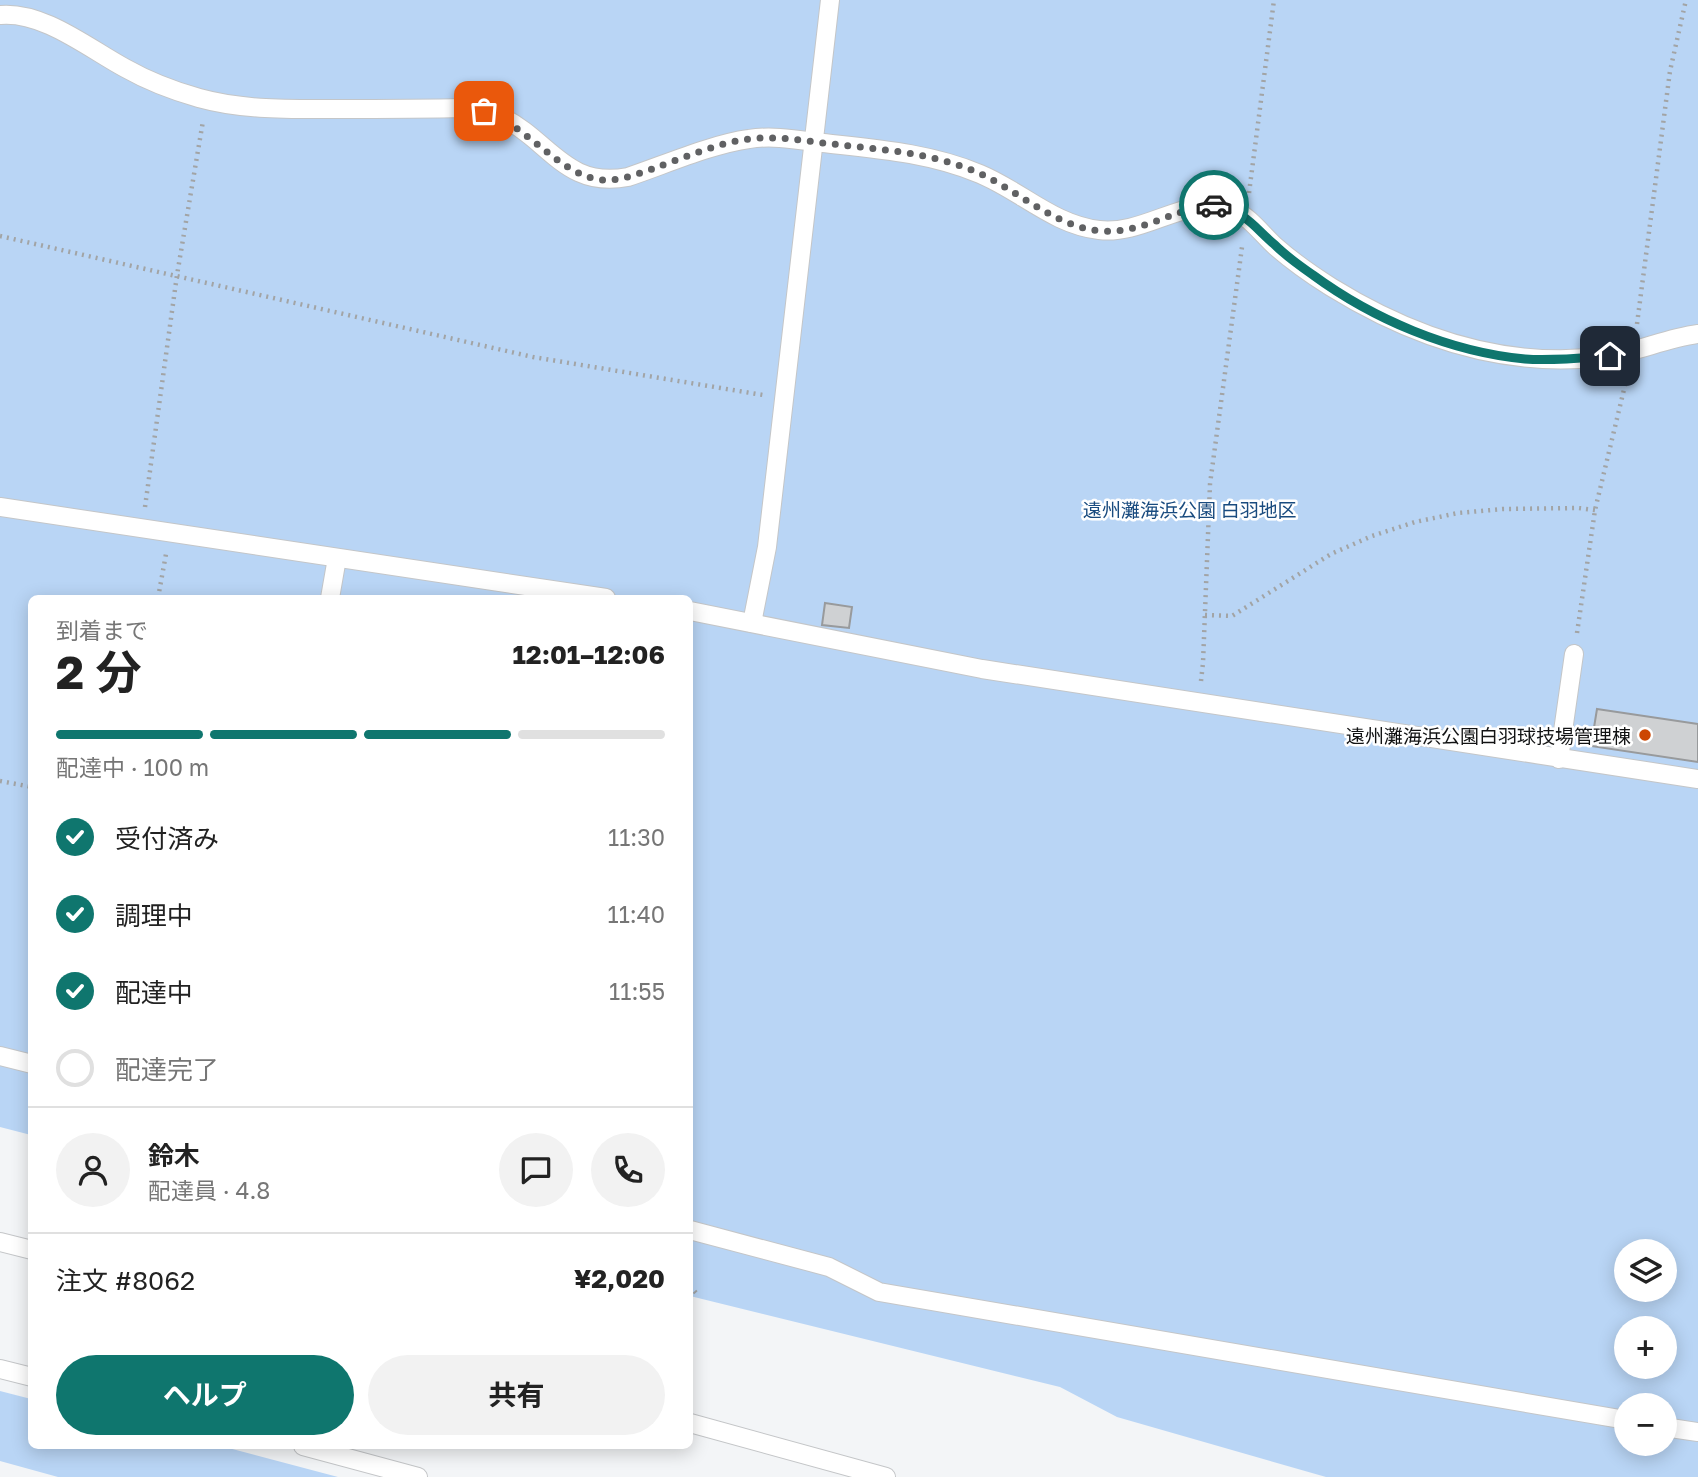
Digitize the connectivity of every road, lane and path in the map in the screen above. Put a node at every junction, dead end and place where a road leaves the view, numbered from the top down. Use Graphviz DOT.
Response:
graph roads {
  1 [pos="830,0"];
  2 [pos="1274,0"];
  3 [pos="1686,0"];
  4 [pos="0,15"];
  5 [pos="206,100"];
  6 [pos="814,142"];
  7 [pos="1246,217"];
  8 [pos="0,236"];
  9 [pos="177,275"];
  10 [pos="1698,334"];
  11 [pos="1634,351"];
  12 [pos="785,397"];
  13 [pos="0,507"];
  14 [pos="1595,510"];
  15 [pos="142,529"];
  16 [pos="170,533"];
  17 [pos="337,558"];
  18 [pos="159,595"];
  19 [pos="331,595"];
  20 [pos="586,595"];
  21 [pos="693,612"];
  22 [pos="1205,615"];
  23 [pos="752,623"];
  24 [pos="1574,654"];
  25 [pos="1198,703"];
  26 [pos="1559,759"];
  27 [pos="1698,779"];
  28 [pos="0,781"];
  29 [pos="28,786"];
  30 [pos="0,1056"];
  31 [pos="28,1063"];
  32 [pos="693,1231"];
  33 [pos="0,1242"];
  34 [pos="28,1249"];
  35 [pos="693,1290"];
  36 [pos="696,1293"];
  37 [pos="0,1369"];
  38 [pos="28,1376"];
  39 [pos="1614,1418"];
  40 [pos="693,1424"];
  41 [pos="1677,1429"];
  42 [pos="1698,1432"];
  43 [pos="314,1449"];
  44 [pos="418,1477"];
  45 [pos="886,1477"];
  1 -- 6 [label="lane"];
  2 -- 7 [label="path"];
  3 -- 11 [label="path"];
  4 -- 5 [label="lane"];
  5 -- 6 [label="lane"];
  5 -- 9 [label="path"];
  6 -- 7 [label="lane"];
  6 -- 12 [label="lane"];
  7 -- 11 [label="lane"];
  7 -- 22 [label="path"];
  8 -- 9 [label="path"];
  9 -- 12 [label="path"];
  9 -- 15 [label="path"];
  10 -- 11 [label="lane"];
  11 -- 14 [label="path"];
  12 -- 23 [label="lane"];
  13 -- 15 [label="lane"];
  14 -- 22 [label="path"];
  14 -- 24 [label="path"];
  15 -- 16 [label="lane"];
  16 -- 17 [label="lane"];
  16 -- 18 [label="path"];
  17 -- 19 [label="lane"];
  17 -- 20 [label="lane"];
  21 -- 23 [label="lane"];
  22 -- 25 [label="path"];
  23 -- 25 [label="lane"];
  24 -- 26 [label="lane"];
  25 -- 26 [label="lane"];
  26 -- 27 [label="lane"];
  28 -- 29 [label="path"];
  30 -- 31 [label="lane"];
  32 -- 39 [label="lane"];
  33 -- 34 [label="lane"];
  35 -- 36 [label="path"];
  37 -- 38 [label="lane"];
  40 -- 45 [label="lane"];
  41 -- 42 [label="lane"];
  43 -- 44 [label="lane"];
}
